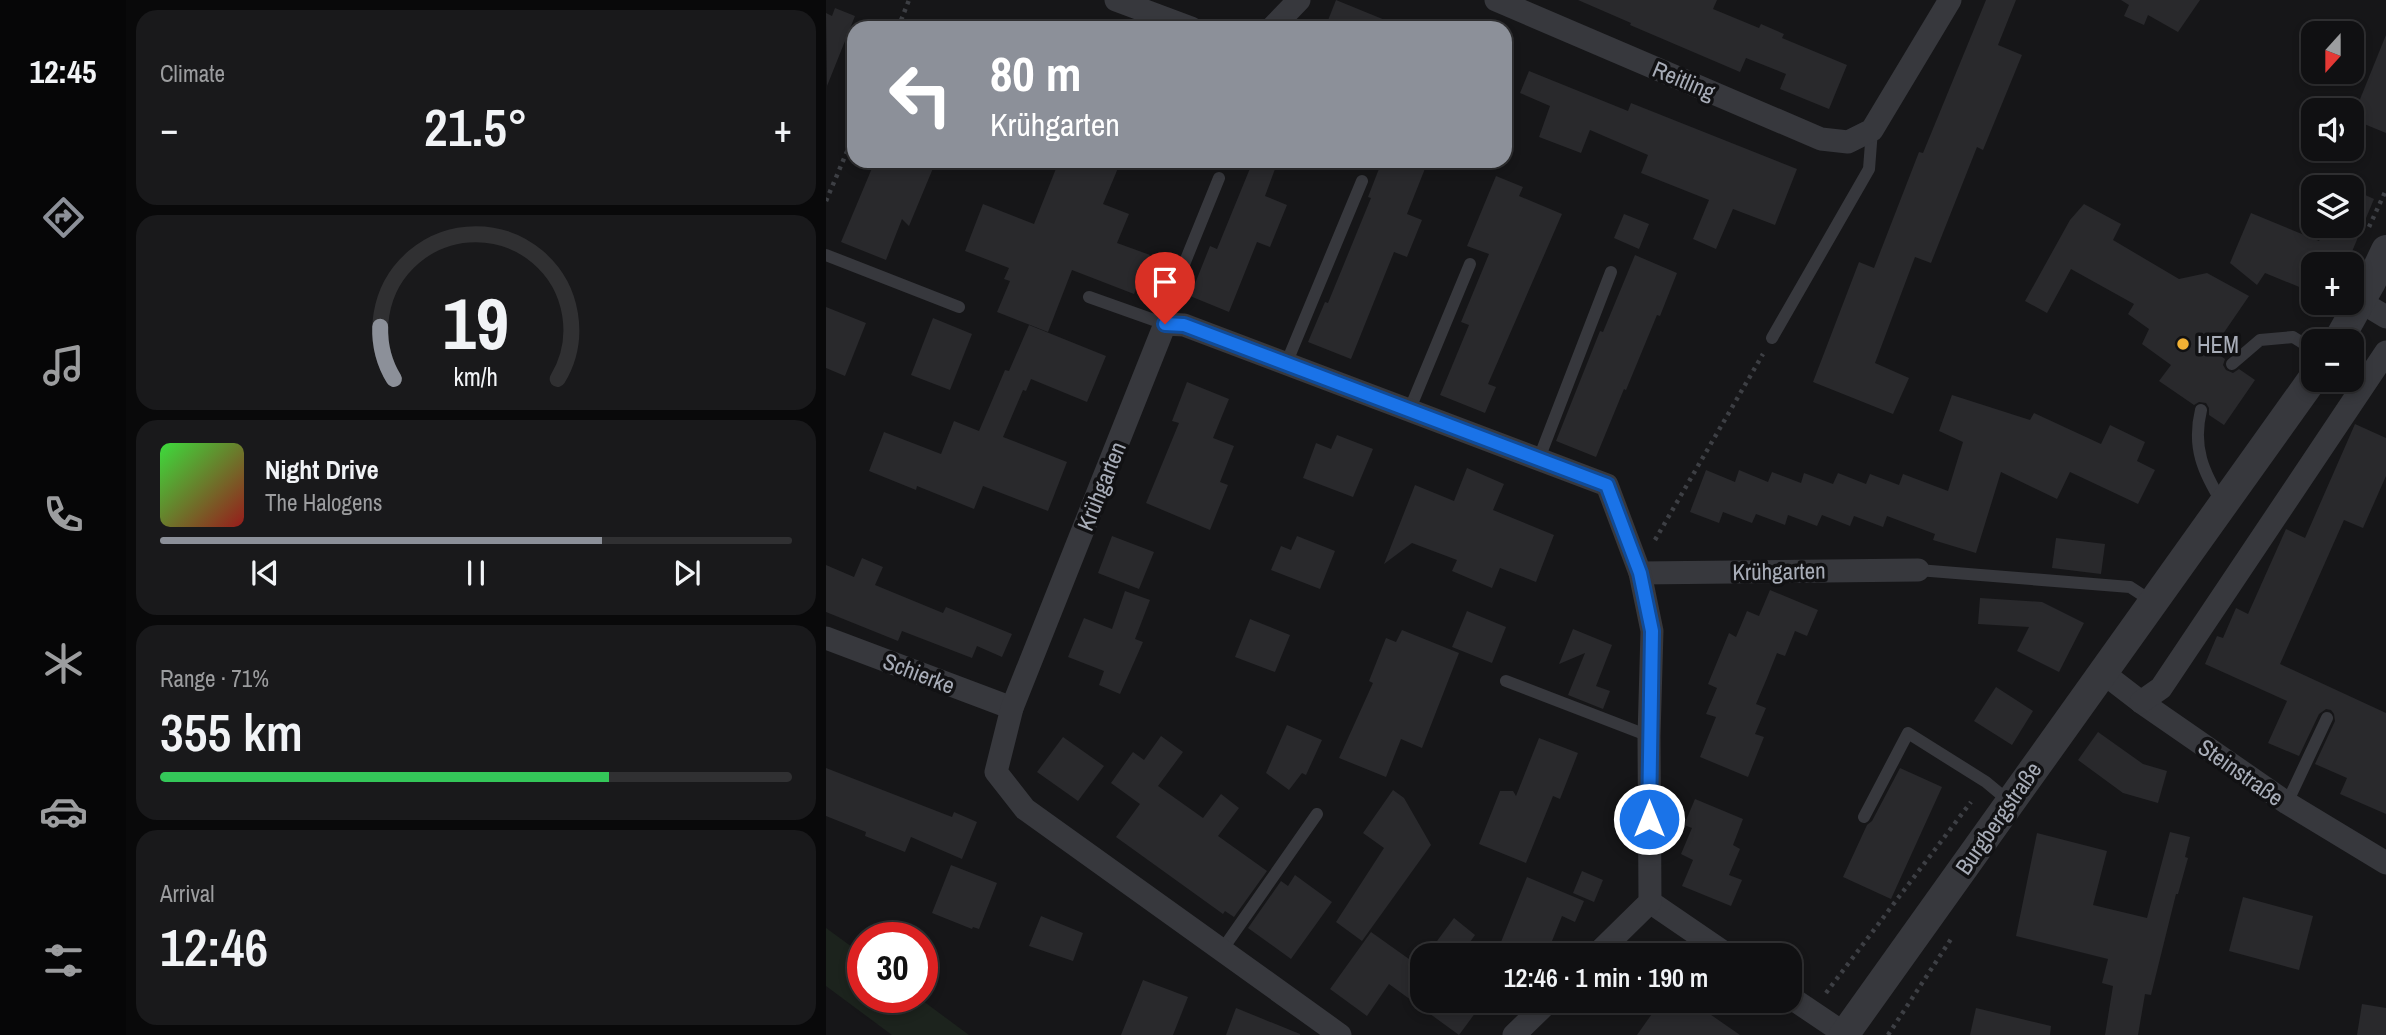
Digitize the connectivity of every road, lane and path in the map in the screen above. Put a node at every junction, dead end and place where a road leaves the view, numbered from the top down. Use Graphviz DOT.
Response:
graph roads {
  1 [pos="909,0"];
  2 [pos="1116,0"];
  3 [pos="1299,0"];
  4 [pos="1496,0"];
  5 [pos="1950,0"];
  6 [pos="901,21"];
  7 [pos="1172,21"];
  8 [pos="1279,21"];
  9 [pos="1872,130"];
  10 [pos="847,152"];
  11 [pos="1219,178"];
  12 [pos="1362,181"];
  13 [pos="826,201"];
  14 [pos="2386,250"];
  15 [pos="826,255"];
  16 [pos="1470,264"];
  17 [pos="1611,272"];
  18 [pos="1089,298"];
  19 [pos="959,307"];
  20 [pos="2373,310"];
  21 [pos="1165,324"];
  22 [pos="2352,329"];
  23 [pos="1772,338"];
  24 [pos="2301,342"];
  25 [pos="2386,352"];
  26 [pos="1286,364"];
  27 [pos="2232,364"];
  28 [pos="2303,392"];
  29 [pos="2201,410"];
  30 [pos="1409,411"];
  31 [pos="1538,461"];
  32 [pos="2223,504"];
  33 [pos="1918,570"];
  34 [pos="1640,573"];
  35 [pos="2154,602"];
  36 [pos="826,638"];
  37 [pos="2102,672"];
  38 [pos="1506,681"];
  39 [pos="2141,702"];
  40 [pos="1012,708"];
  41 [pos="2327,718"];
  42 [pos="1649,736"];
  43 [pos="2010,802"];
  44 [pos="2287,803"];
  45 [pos="1317,814"];
  46 [pos="1864,817"];
  47 [pos="2386,863"];
  48 [pos="1650,902"];
  49 [pos="1608,943"];
  50 [pos="1709,943"];
  51 [pos="1222,950"];
  52 [pos="1802,1005"];
  53 [pos="1537,1013"];
  54 [pos="1340,1035"];
  55 [pos="1514,1035"];
  56 [pos="1844,1035"];
  1 -- 6 [label="path"];
  2 -- 7 [label="street"];
  3 -- 8 [label="street"];
  4 -- 9 [label="street, Reitling"];
  5 -- 9 [label="street"];
  9 -- 23 [label="lane"];
  10 -- 13 [label="path"];
  11 -- 21 [label="lane"];
  12 -- 26 [label="lane"];
  14 -- 20 [label="street"];
  15 -- 19 [label="lane"];
  16 -- 30 [label="lane"];
  17 -- 31 [label="lane"];
  18 -- 21 [label="lane"];
  20 -- 22 [label="street"];
  21 -- 26 [label="street"];
  21 -- 40 [label="street, Krühgarten"];
  23 -- 34 [label="path"];
  24 -- 27 [label="lane"];
  25 -- 39 [label="street"];
  26 -- 30 [label="street"];
  28 -- 32 [label="street, Burgbergstraße"];
  29 -- 32 [label="lane"];
  30 -- 31 [label="street"];
  31 -- 34 [label="street"];
  32 -- 35 [label="street, Burgbergstraße"];
  33 -- 34 [label="street, Krühgarten"];
  33 -- 35 [label="lane"];
  34 -- 42 [label="street"];
  35 -- 37 [label="street, Burgbergstraße"];
  36 -- 40 [label="street, Schierke"];
  37 -- 39 [label="street, Steinstraße"];
  37 -- 43 [label="street, Burgbergstraße"];
  38 -- 42 [label="lane"];
  39 -- 44 [label="street, Steinstraße"];
  40 -- 51 [label="street, Krühgarten"];
  41 -- 44 [label="lane"];
  42 -- 48 [label="street"];
  43 -- 46 [label="lane"];
  43 -- 56 [label="street, Burgbergstraße"];
  44 -- 47 [label="street, Steinstraße"];
  45 -- 51 [label="lane"];
  48 -- 49 [label="street"];
  48 -- 50 [label="street"];
  51 -- 54 [label="street, Krühgarten"];
  52 -- 56 [label="street"];
  53 -- 55 [label="street"];
}
